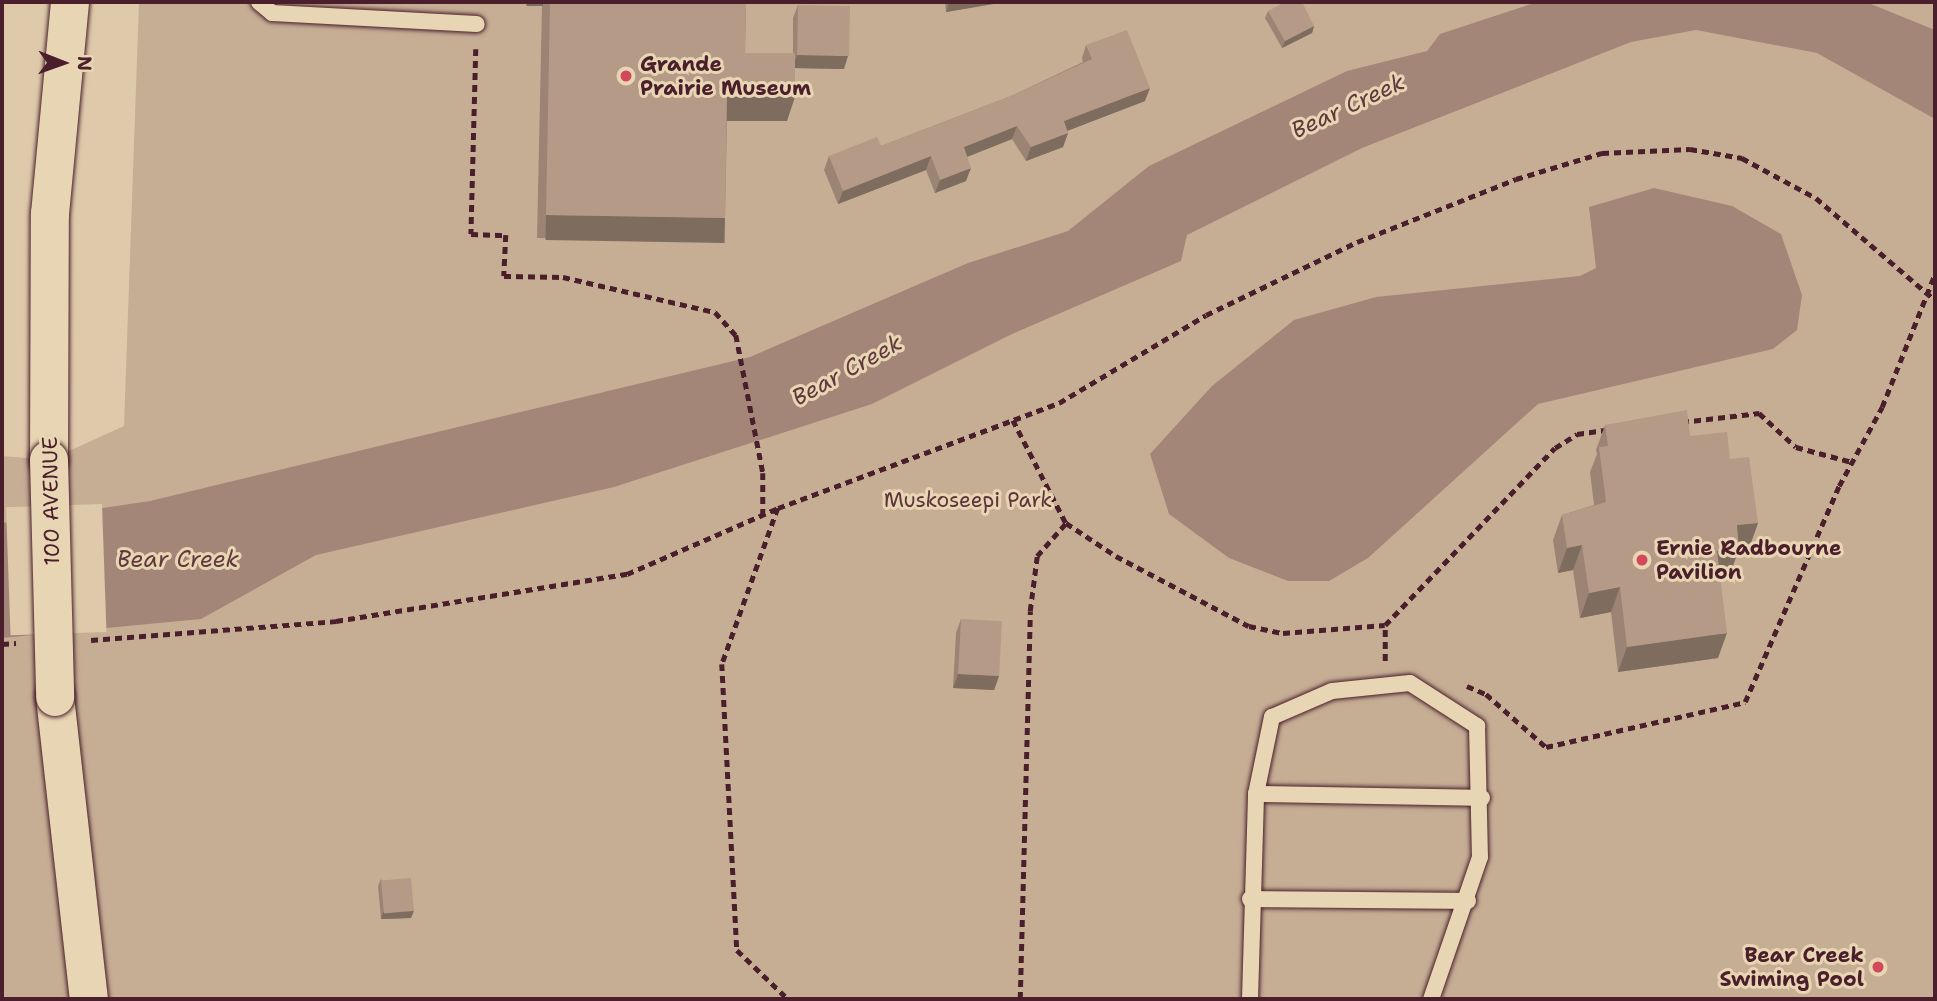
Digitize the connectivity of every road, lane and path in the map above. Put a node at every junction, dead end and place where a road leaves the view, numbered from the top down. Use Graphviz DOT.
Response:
graph roads {
  1 [pos="70,2"];
  2 [pos="259,2"];
  3 [pos="477,24"];
  4 [pos="1935,274"];
  5 [pos="1925,293"];
  6 [pos="1935,300"];
  7 [pos="1013,420"];
  8 [pos="1668,424"];
  9 [pos="1616,429"];
  10 [pos="1852,462"];
  11 [pos="778,508"];
  12 [pos="763,515"];
  13 [pos="1066,523"];
  14 [pos="1385,625"];
  15 [pos="76,641"];
  16 [pos="27,643"];
  17 [pos="2,644"];
  18 [pos="1396,669"];
  19 [pos="1452,680"];
  20 [pos="1256,794"];
  21 [pos="1482,798"];
  22 [pos="1250,899"];
  23 [pos="1468,901"];
  24 [pos="89,999"];
  25 [pos="788,999"];
  26 [pos="1020,999"];
  27 [pos="1250,999"];
  28 [pos="1431,999"];
  1 -- 24 [label="main road, 100 AVENUE, bridge"];
  2 -- 3 [label="lane"];
  3 -- 12 [label="path"];
  4 -- 5 [label="path"];
  5 -- 6 [label="path"];
  5 -- 7 [label="path"];
  5 -- 10 [label="path"];
  7 -- 11 [label="path"];
  7 -- 13 [label="path"];
  8 -- 10 [label="path"];
  9 -- 14 [label="path"];
  10 -- 19 [label="path"];
  11 -- 12 [label="path"];
  11 -- 25 [label="path"];
  12 -- 15 [label="path"];
  13 -- 14 [label="path"];
  13 -- 26 [label="path"];
  14 -- 18 [label="path"];
  16 -- 17 [label="path"];
  20 -- 21 [label="lane"];
  20 -- 21 [label="lane"];
  20 -- 22 [label="lane"];
  21 -- 23 [label="lane"];
  22 -- 23 [label="lane"];
  22 -- 27 [label="lane"];
  23 -- 28 [label="lane"];
}
